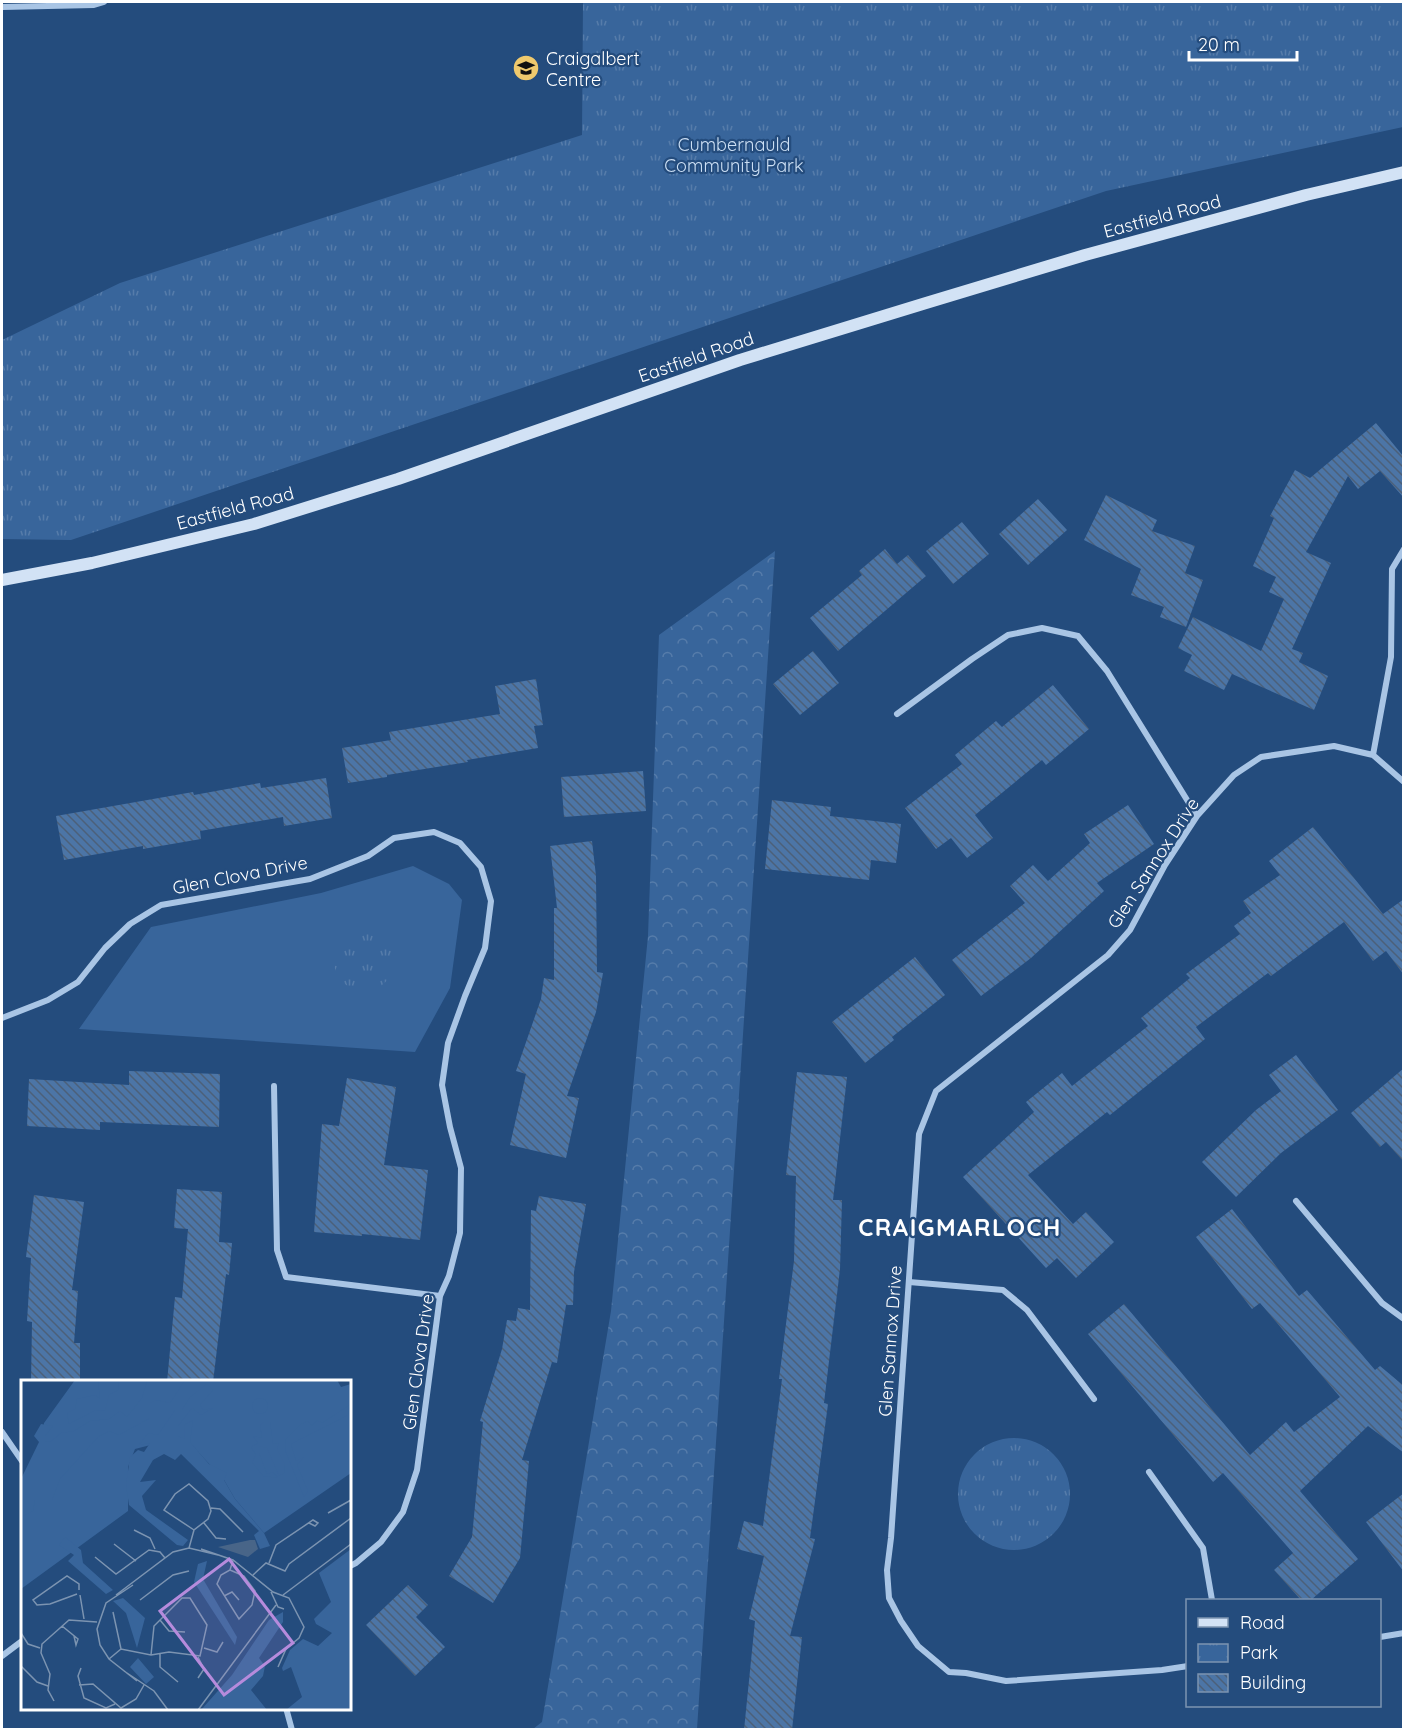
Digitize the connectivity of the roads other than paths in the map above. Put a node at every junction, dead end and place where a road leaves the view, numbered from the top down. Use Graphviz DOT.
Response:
graph roads {
  1 [pos="104,2"];
  2 [pos="2,7"];
  3 [pos="1404,172"];
  4 [pos="1404,549"];
  5 [pos="2,580"];
  6 [pos="897,714"];
  7 [pos="1373,755"];
  8 [pos="1404,782"];
  9 [pos="1197,816"];
  10 [pos="2,1018"];
  11 [pos="274,1086"];
  12 [pos="1296,1201"];
  13 [pos="909,1282"];
  14 [pos="440,1296"];
  15 [pos="1404,1319"];
  16 [pos="1094,1399"];
  17 [pos="2,1432"];
  18 [pos="21,1460"];
  19 [pos="1149,1472"];
  20 [pos="351,1566"];
  21 [pos="1212,1599"];
  22 [pos="1404,1633"];
  23 [pos="1381,1637"];
  24 [pos="21,1642"];
  25 [pos="2,1656"];
  26 [pos="1186,1666"];
  27 [pos="287,1710"];
  28 [pos="292,1730"];
  1 -- 2 [label="street"];
  3 -- 5 [label="street, Eastfield Road"];
  4 -- 7 [label="street"];
  6 -- 9 [label="street"];
  7 -- 8 [label="street, Glen Sannox Drive"];
  7 -- 9 [label="street, Glen Sannox Drive"];
  9 -- 13 [label="street, Glen Sannox Drive"];
  10 -- 14 [label="street, Glen Clova Drive"];
  11 -- 14 [label="street"];
  12 -- 15 [label="street"];
  13 -- 16 [label="street"];
  13 -- 26 [label="street, Glen Sannox Drive"];
  14 -- 20 [label="street, Glen Clova Drive"];
  17 -- 18 [label="street"];
  19 -- 21 [label="street"];
  22 -- 23 [label="street"];
  24 -- 25 [label="street"];
  27 -- 28 [label="street"];
}
